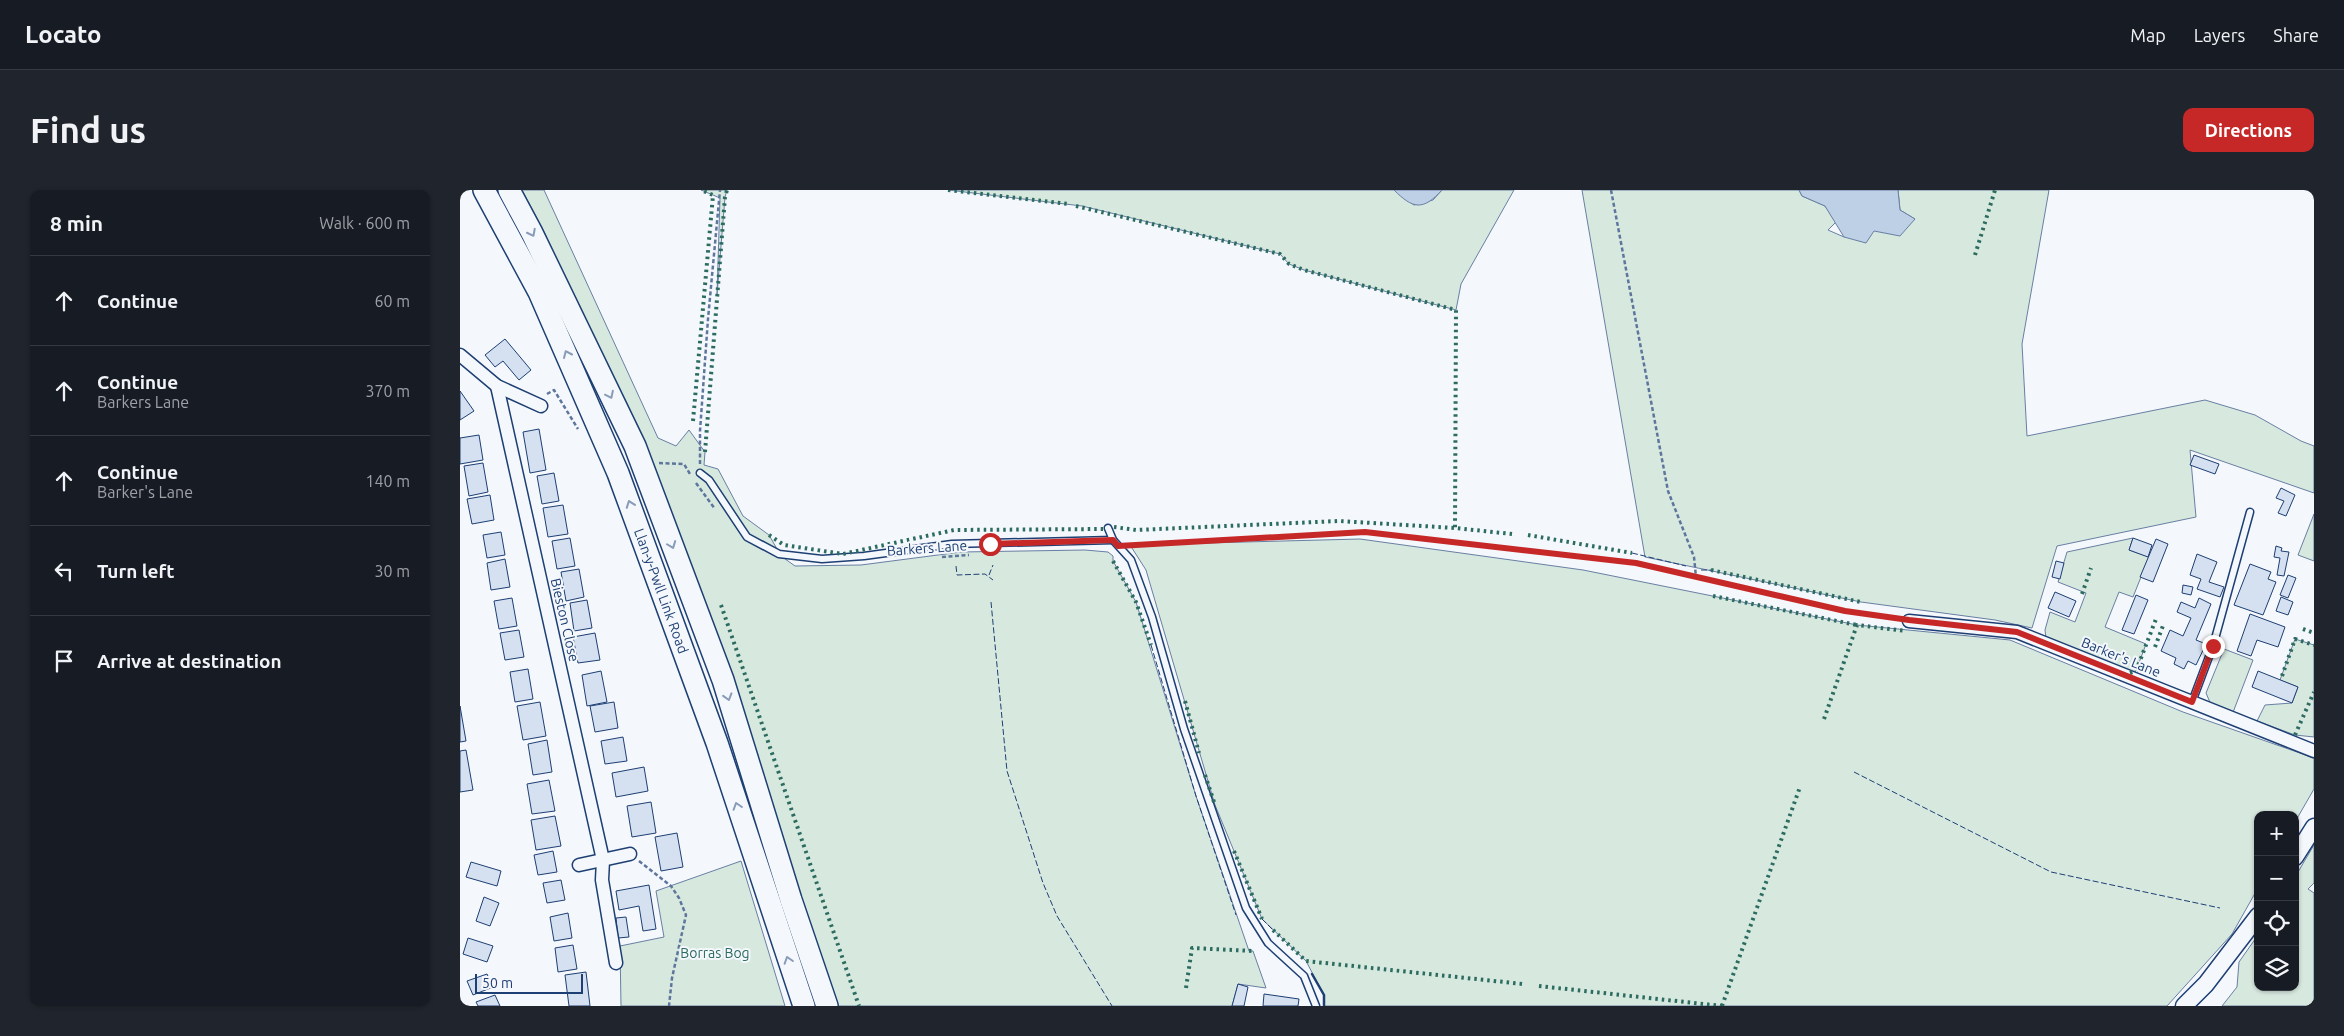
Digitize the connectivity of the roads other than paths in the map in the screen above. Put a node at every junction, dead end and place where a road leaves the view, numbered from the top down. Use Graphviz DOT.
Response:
graph roads {
  1 [pos="484,190"];
  2 [pos="508,190"];
  3 [pos="460,355"];
  4 [pos="497,386"];
  5 [pos="541,406"];
  6 [pos="700,473"];
  7 [pos="2250,512"];
  8 [pos="1108,528"];
  9 [pos="1113,540"];
  10 [pos="1909,620"];
  11 [pos="2192,702"];
  12 [pos="2314,751"];
  13 [pos="2314,827"];
  14 [pos="630,854"];
  15 [pos="2296,856"];
  16 [pos="603,860"];
  17 [pos="579,865"];
  18 [pos="2254,921"];
  19 [pos="616,963"];
  20 [pos="804,1006"];
  21 [pos="827,1006"];
  22 [pos="1316,1006"];
  23 [pos="2184,1006"];
  20 -- 1 [label="highway, Llan-y-Pwll Link Road, one-way"];
  2 -- 21 [label="highway, Llan-y-Pwll Link Road, one-way"];
  3 -- 4 [label="street"];
  4 -- 5 [label="street"];
  4 -- 16 [label="street, Bieston Close"];
  6 -- 9 [label="lane"];
  7 -- 11 [label="lane"];
  8 -- 9 [label="lane"];
  9 -- 22 [label="lane"];
  10 -- 11 [label="street, Barker's Lane"];
  11 -- 12 [label="street, Barker's Lane"];
  13 -- 15 [label="street"];
  14 -- 16 [label="street"];
  16 -- 17 [label="street"];
  16 -- 19 [label="street, Bieston Close"];
  18 -- 23 [label="street"];
}
